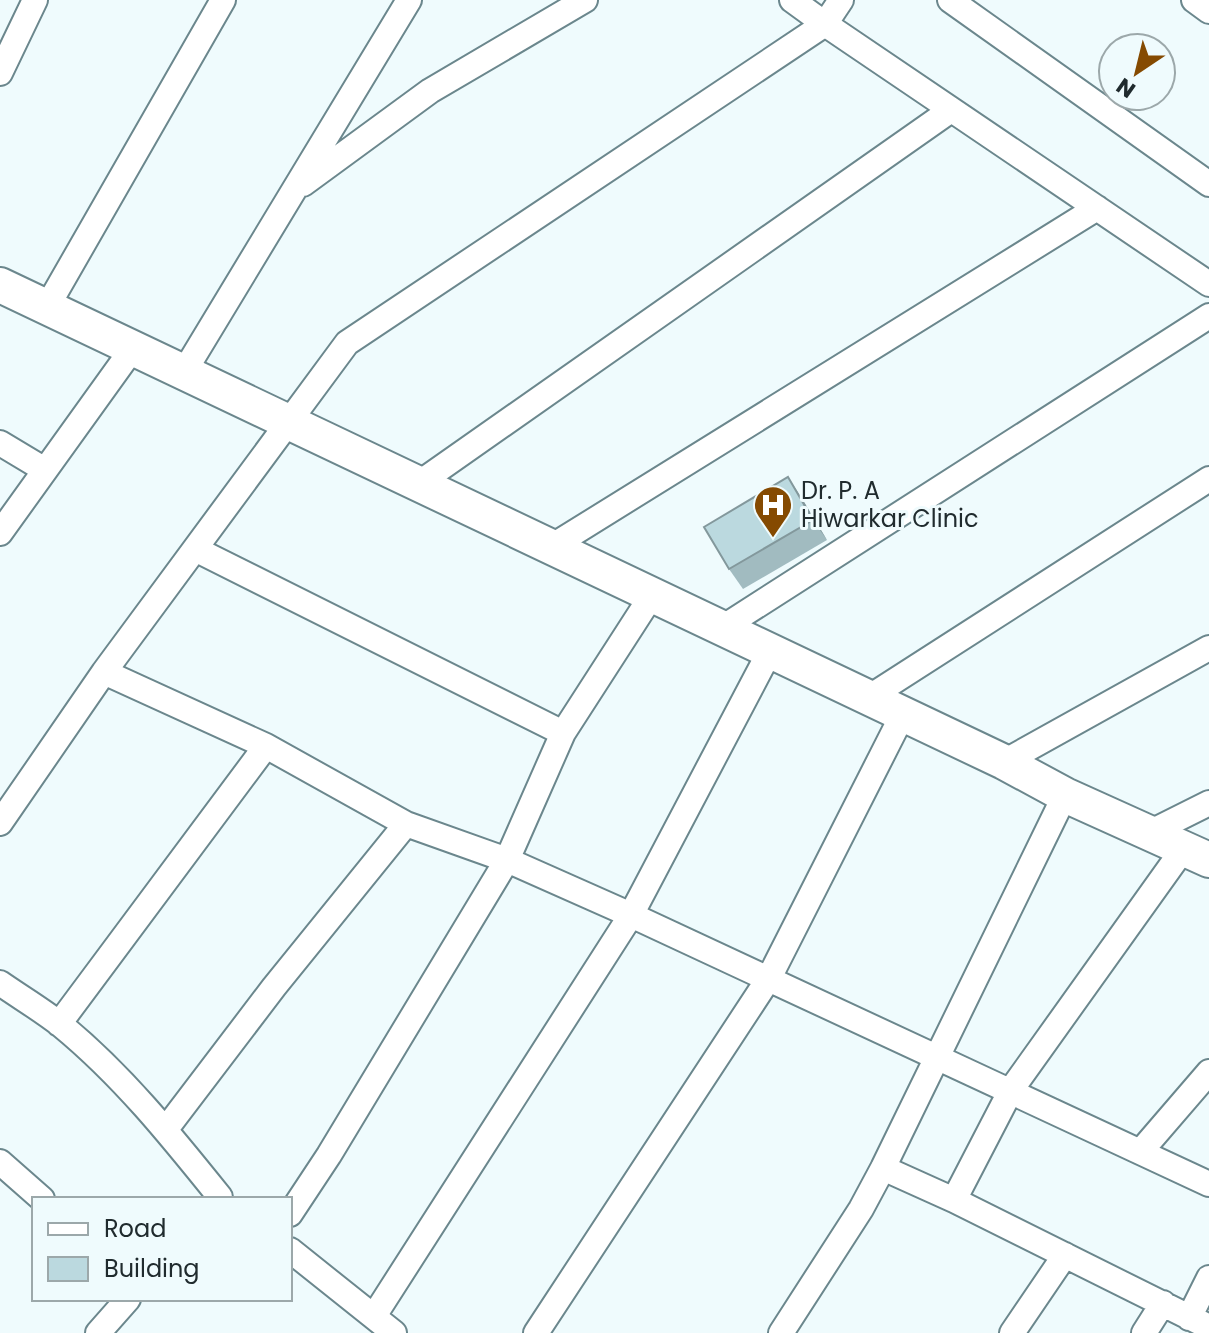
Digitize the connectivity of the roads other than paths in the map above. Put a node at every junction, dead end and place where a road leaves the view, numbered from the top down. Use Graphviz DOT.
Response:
graph roads {
  1 [pos="35,0"];
  2 [pos="223,0"];
  3 [pos="409,0"];
  4 [pos="585,0"];
  5 [pos="792,0"];
  6 [pos="841,0"];
  7 [pos="950,0"];
  8 [pos="1194,0"];
  9 [pos="1209,11"];
  10 [pos="825,24"];
  11 [pos="0,73"];
  12 [pos="951,110"];
  13 [pos="1209,184"];
  14 [pos="294,191"];
  15 [pos="1097,208"];
  16 [pos="1209,284"];
  17 [pos="0,285"];
  18 [pos="47,307"];
  19 [pos="1209,316"];
  20 [pos="133,348"];
  21 [pos="184,372"];
  22 [pos="287,422"];
  23 [pos="0,443"];
  24 [pos="45,470"];
  25 [pos="1209,479"];
  26 [pos="418,484"];
  27 [pos="0,533"];
  28 [pos="551,547"];
  29 [pos="195,549"];
  30 [pos="652,595"];
  31 [pos="722,628"];
  32 [pos="1209,648"];
  33 [pos="770,651"];
  34 [pos="104,672"];
  35 [pos="868,698"];
  36 [pos="903,714"];
  37 [pos="563,733"];
  38 [pos="266,746"];
  39 [pos="1004,762"];
  40 [pos="1065,795"];
  41 [pos="1209,803"];
  42 [pos="0,823"];
  43 [pos="406,824"];
  44 [pos="1151,832"];
  45 [pos="1196,854"];
  46 [pos="507,860"];
  47 [pos="631,915"];
  48 [pos="769,978"];
  49 [pos="0,983"];
  50 [pos="59,1024"];
  51 [pos="936,1056"];
  52 [pos="1209,1072"];
  53 [pos="1011,1090"];
  54 [pos="166,1129"];
  55 [pos="1141,1151"];
  56 [pos="0,1162"];
  57 [pos="883,1168"];
  58 [pos="1209,1184"];
  59 [pos="40,1197"];
  60 [pos="219,1197"];
  61 [pos="954,1200"];
  62 [pos="292,1211"];
  63 [pos="292,1252"];
  64 [pos="1065,1255"];
  65 [pos="1209,1278"];
  66 [pos="126,1301"];
  67 [pos="1163,1303"];
  68 [pos="374,1316"];
  69 [pos="1199,1322"];
  70 [pos="98,1333"];
  71 [pos="394,1333"];
  72 [pos="536,1333"];
  73 [pos="781,1333"];
  74 [pos="1012,1333"];
  75 [pos="1144,1333"];
  1 -- 11 [label="street"];
  2 -- 18 [label="street"];
  3 -- 14 [label="street"];
  4 -- 14 [label="street"];
  5 -- 10 [label="street"];
  6 -- 10 [label="street"];
  7 -- 13 [label="street"];
  8 -- 9 [label="street"];
  10 -- 12 [label="street"];
  10 -- 22 [label="street"];
  12 -- 15 [label="street"];
  12 -- 26 [label="street"];
  14 -- 21 [label="street"];
  15 -- 16 [label="street"];
  15 -- 28 [label="street"];
  17 -- 18 [label="street"];
  18 -- 20 [label="street"];
  19 -- 31 [label="street"];
  20 -- 21 [label="street"];
  20 -- 24 [label="street"];
  21 -- 22 [label="street"];
  22 -- 26 [label="street"];
  22 -- 29 [label="street"];
  23 -- 24 [label="street"];
  24 -- 27 [label="street"];
  25 -- 35 [label="street"];
  26 -- 28 [label="street"];
  28 -- 30 [label="street"];
  29 -- 34 [label="street"];
  29 -- 37 [label="street"];
  30 -- 31 [label="street"];
  30 -- 37 [label="street"];
  31 -- 33 [label="street"];
  32 -- 39 [label="street"];
  33 -- 35 [label="street"];
  33 -- 47 [label="street"];
  34 -- 38 [label="street"];
  34 -- 42 [label="street"];
  35 -- 36 [label="street"];
  36 -- 39 [label="street"];
  36 -- 48 [label="street"];
  37 -- 46 [label="street"];
  38 -- 43 [label="street"];
  38 -- 50 [label="street"];
  39 -- 40 [label="street"];
  40 -- 44 [label="street"];
  40 -- 51 [label="street"];
  41 -- 44 [label="street"];
  43 -- 46 [label="street"];
  43 -- 54 [label="street"];
  44 -- 45 [label="street"];
  45 -- 53 [label="street"];
  46 -- 47 [label="street"];
  46 -- 62 [label="street"];
  47 -- 48 [label="street"];
  47 -- 68 [label="street"];
  48 -- 51 [label="street"];
  48 -- 72 [label="street"];
  49 -- 50 [label="street"];
  50 -- 54 [label="street"];
  51 -- 53 [label="street"];
  51 -- 57 [label="street"];
  52 -- 55 [label="street"];
  53 -- 55 [label="street"];
  53 -- 61 [label="street"];
  54 -- 60 [label="street"];
  55 -- 58 [label="street"];
  56 -- 59 [label="street"];
  57 -- 61 [label="street"];
  57 -- 73 [label="street"];
  61 -- 64 [label="street"];
  63 -- 68 [label="street"];
  64 -- 67 [label="street"];
  64 -- 74 [label="street"];
  65 -- 69 [label="street"];
  66 -- 70 [label="street"];
  67 -- 69 [label="street"];
  67 -- 75 [label="street"];
  68 -- 71 [label="street"];
}
